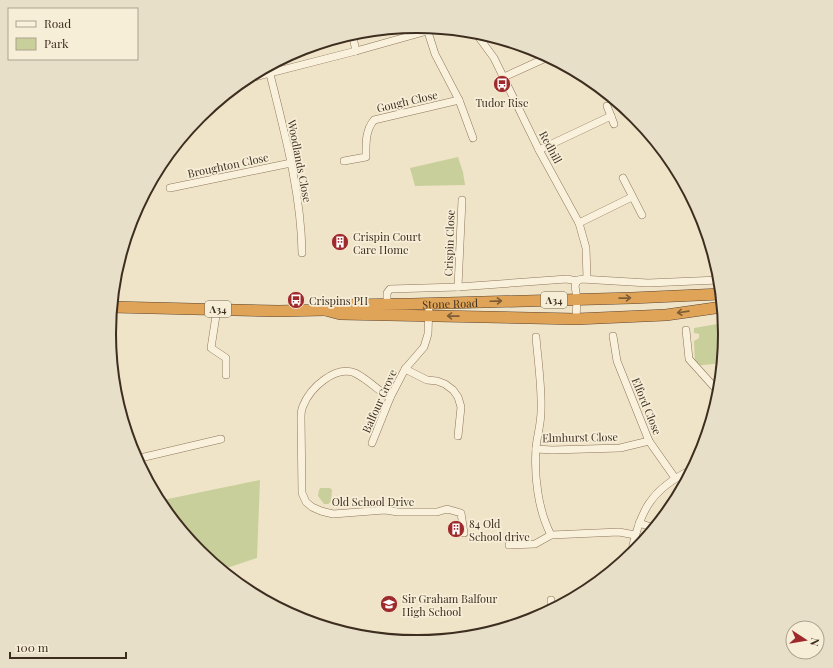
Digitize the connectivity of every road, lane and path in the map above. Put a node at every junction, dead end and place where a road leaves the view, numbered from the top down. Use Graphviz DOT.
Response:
graph roads {
  1 [pos="423,33"];
  2 [pos="429,34"];
  3 [pos="354,40"];
  4 [pos="481,40"];
  5 [pos="356,51"];
  6 [pos="541,60"];
  7 [pos="270,73"];
  8 [pos="263,75"];
  9 [pos="504,77"];
  10 [pos="459,100"];
  11 [pos="607,106"];
  12 [pos="611,116"];
  13 [pos="614,124"];
  14 [pos="473,138"];
  15 [pos="539,150"];
  16 [pos="344,161"];
  17 [pos="291,163"];
  18 [pos="623,178"];
  19 [pos="170,188"];
  20 [pos="632,197"];
  21 [pos="462,200"];
  22 [pos="642,216"];
  23 [pos="579,223"];
  24 [pos="302,253"];
  25 [pos="587,278"];
  26 [pos="713,280"];
  27 [pos="577,282"];
  28 [pos="458,287"];
  29 [pos="715,294"];
  30 [pos="577,299"];
  31 [pos="429,304"];
  32 [pos="387,305"];
  33 [pos="117,307"];
  34 [pos="716,308"];
  35 [pos="217,309"];
  36 [pos="325,310"];
  37 [pos="429,317"];
  38 [pos="576,319"];
  39 [pos="686,330"];
  40 [pos="613,336"];
  41 [pos="536,338"];
  42 [pos="405,369"];
  43 [pos="226,374"];
  44 [pos="713,386"];
  45 [pos="390,398"];
  46 [pos="458,436"];
  47 [pos="221,439"];
  48 [pos="649,441"];
  49 [pos="372,443"];
  50 [pos="536,449"];
  51 [pos="142,458"];
  52 [pos="682,474"];
  53 [pos="675,478"];
  54 [pos="639,523"];
  55 [pos="648,526"];
  56 [pos="464,534"];
  57 [pos="551,535"];
  58 [pos="635,535"];
  59 [pos="633,542"];
  60 [pos="509,545"];
  61 [pos="551,600"];
  62 [pos="551,603"];
  1 -- 5 [label="street"];
  2 -- 10 [label="street, Gough Close"];
  3 -- 5 [label="street"];
  4 -- 9 [label="street, Redhill"];
  5 -- 7 [label="street"];
  6 -- 9 [label="street"];
  7 -- 8 [label="street"];
  7 -- 17 [label="street, Woodlands Close"];
  9 -- 15 [label="street, Redhill"];
  10 -- 14 [label="street, Gough Close"];
  10 -- 16 [label="street, Gough Close"];
  11 -- 12 [label="street"];
  12 -- 13 [label="street"];
  12 -- 15 [label="street"];
  15 -- 23 [label="street, Redhill"];
  17 -- 19 [label="street, Broughton Close"];
  17 -- 24 [label="street, Woodlands Close"];
  18 -- 20 [label="street"];
  20 -- 22 [label="street"];
  20 -- 23 [label="street"];
  21 -- 28 [label="street, Crispin Close"];
  23 -- 25 [label="street, Redhill"];
  25 -- 26 [label="street"];
  25 -- 27 [label="street"];
  27 -- 28 [label="street"];
  27 -- 30 [label="street"];
  28 -- 32 [label="street"];
  30 -- 29 [label="highway, Stone Road / A34, one-way"];
  31 -- 30 [label="highway, Stone Road / A34, one-way"];
  30 -- 38 [label="street"];
  31 -- 32 [label="highway, Stone Road / A34"];
  31 -- 37 [label="street, Balfour Grove"];
  32 -- 36 [label="highway, Stone Road / A34"];
  33 -- 35 [label="highway, Stone Road / A34"];
  34 -- 38 [label="highway, Stone Road / A34, one-way"];
  35 -- 36 [label="highway, Stone Road / A34"];
  35 -- 43 [label="street"];
  36 -- 37 [label="highway, Stone Road / A34"];
  38 -- 37 [label="highway, Stone Road / A34, one-way"];
  37 -- 42 [label="street, Balfour Grove"];
  39 -- 44 [label="street"];
  40 -- 48 [label="street, Elford Close"];
  41 -- 50 [label="street"];
  42 -- 45 [label="street, Balfour Grove"];
  42 -- 46 [label="street"];
  45 -- 49 [label="street, Balfour Grove"];
  45 -- 56 [label="street, Old School Drive"];
  47 -- 51 [label="street"];
  48 -- 50 [label="street, Elmhurst Close"];
  48 -- 53 [label="street, Elford Close"];
  50 -- 57 [label="street"];
  52 -- 53 [label="street"];
  53 -- 54 [label="street"];
  54 -- 55 [label="street"];
  54 -- 58 [label="street"];
  57 -- 58 [label="street"];
  57 -- 60 [label="street"];
  58 -- 59 [label="street"];
  61 -- 62 [label="street"];
}
